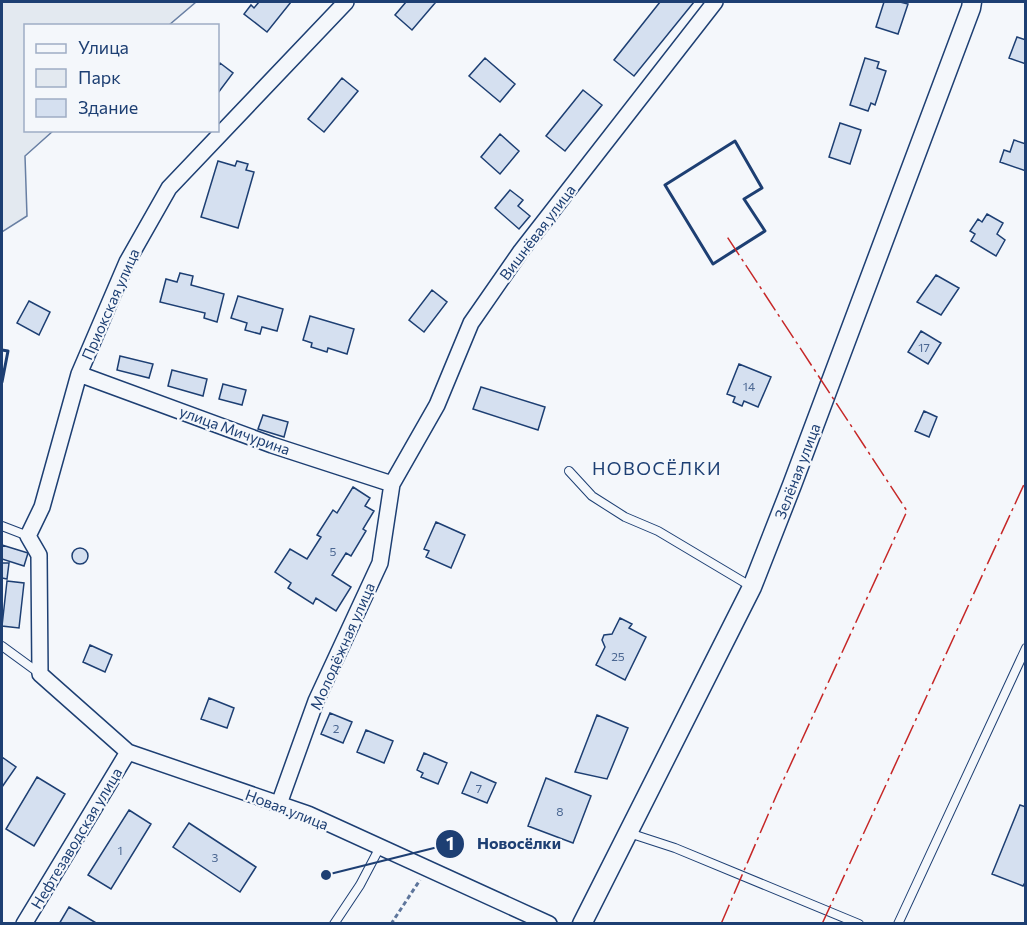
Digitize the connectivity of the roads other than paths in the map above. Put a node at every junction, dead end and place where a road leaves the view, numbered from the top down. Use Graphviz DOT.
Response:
graph roads {
  1 [pos="345,2"];
  2 [pos="715,2"];
  3 [pos="972,2"];
  4 [pos="79,374"];
  5 [pos="569,471"];
  6 [pos="392,484"];
  7 [pos="2,526"];
  8 [pos="28,536"];
  9 [pos="752,587"];
  10 [pos="2,646"];
  11 [pos="1026,648"];
  12 [pos="40,674"];
  13 [pos="128,752"];
  14 [pos="279,804"];
  15 [pos="628,833"];
  16 [pos="380,847"];
  17 [pos="24,924"];
  18 [pos="334,924"];
  19 [pos="549,924"];
  20 [pos="582,924"];
  21 [pos="859,924"];
  22 [pos="898,924"];
  1 -- 4 [label="street, Приокская улица"];
  2 -- 6 [label="street, Вишнёвая улица"];
  3 -- 9 [label="street, Зелёная улица"];
  4 -- 6 [label="street, улица Мичурина"];
  4 -- 8 [label="street, Приокская улица"];
  5 -- 9 [label="lane"];
  6 -- 14 [label="street, Молодёжная улица"];
  7 -- 8 [label="lane"];
  8 -- 12 [label="street"];
  9 -- 15 [label="street, Зелёная улица"];
  10 -- 12 [label="lane"];
  11 -- 22 [label="lane"];
  12 -- 13 [label="street, Новая улица"];
  13 -- 14 [label="street, Новая улица"];
  13 -- 17 [label="street, Нефтезаводская улица"];
  14 -- 16 [label="street, Новая улица"];
  15 -- 20 [label="street, Зелёная улица"];
  15 -- 21 [label="lane"];
  16 -- 18 [label="lane"];
  16 -- 19 [label="street, Новая улица"];
}
